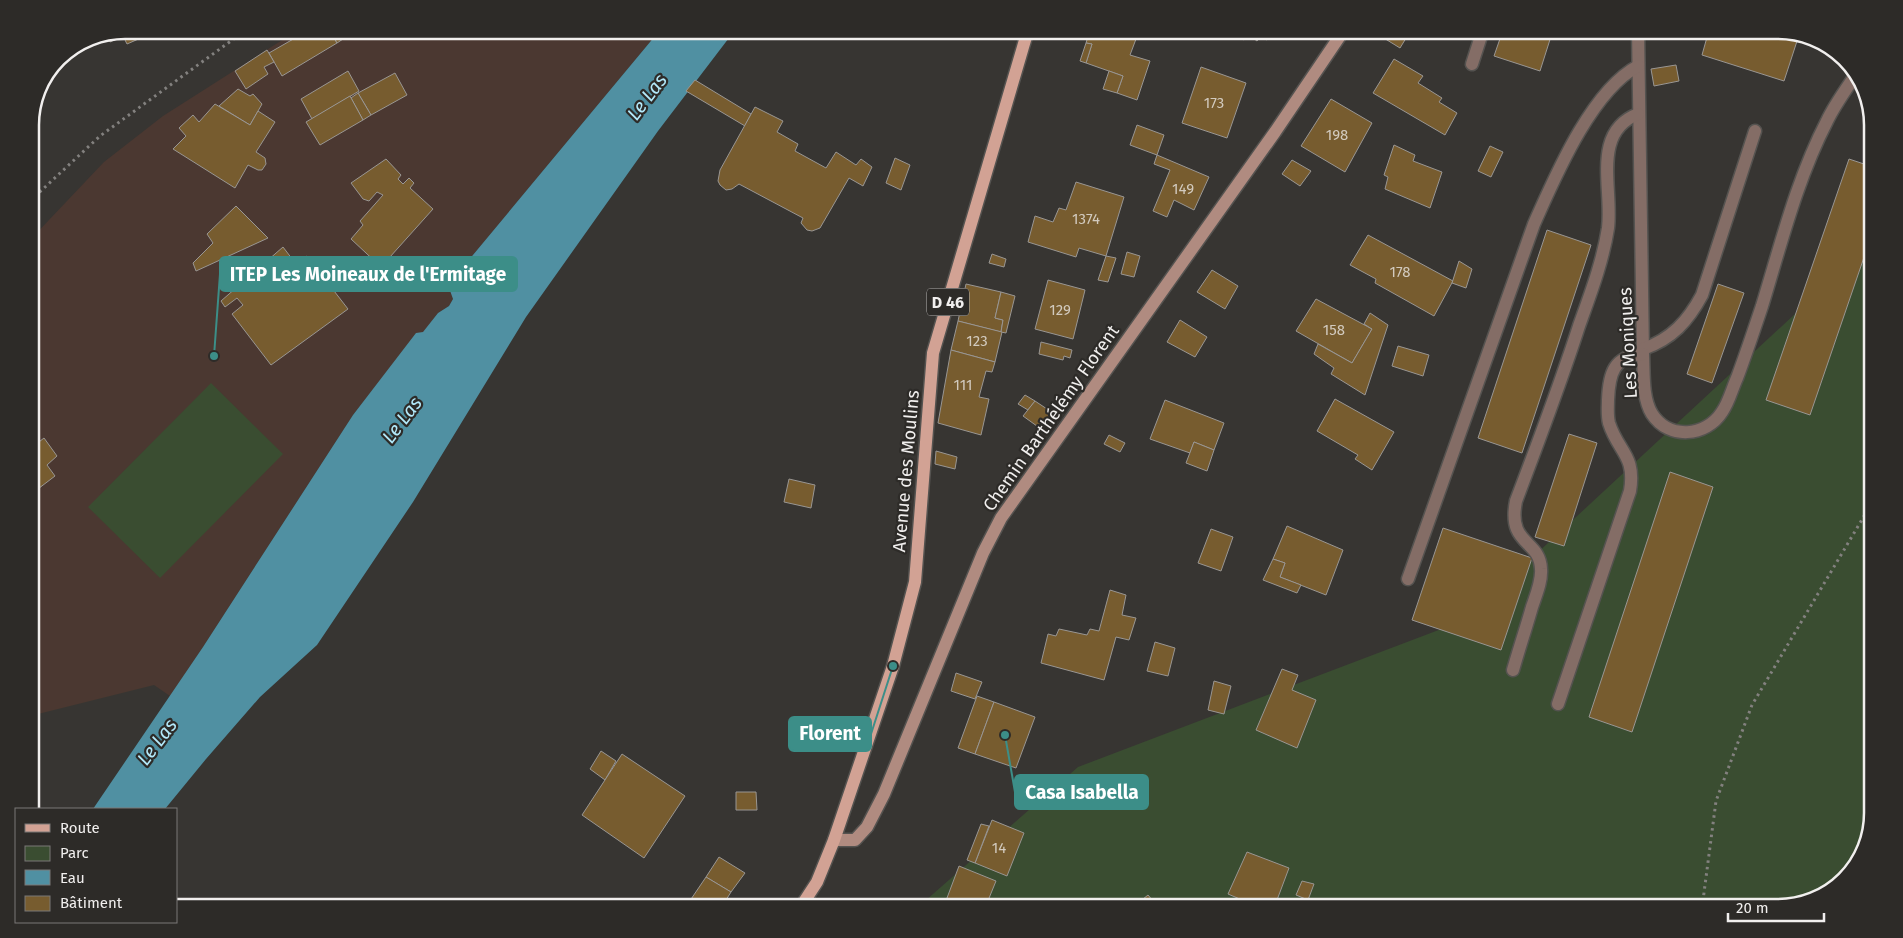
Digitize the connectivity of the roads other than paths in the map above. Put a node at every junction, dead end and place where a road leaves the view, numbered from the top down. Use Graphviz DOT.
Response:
graph roads {
  1 [pos="1025,39"];
  2 [pos="1338,39"];
  3 [pos="1480,39"];
  4 [pos="1638,39"];
  5 [pos="1472,64"];
  6 [pos="1638,66"];
  7 [pos="1852,81"];
  8 [pos="1638,114"];
  9 [pos="1755,131"];
  10 [pos="1643,352"];
  11 [pos="1408,580"];
  12 [pos="1513,670"];
  13 [pos="1558,704"];
  14 [pos="834,840"];
  15 [pos="806,899"];
  1 -- 14 [label="main road, Avenue des Moulins / D 46"];
  2 -- 14 [label="street, Chemin Barthélémy Florent"];
  3 -- 5 [label="lane"];
  4 -- 6 [label="lane, Les Moniques"];
  6 -- 8 [label="lane, Les Moniques"];
  6 -- 11 [label="lane"];
  7 -- 10 [label="lane, Les Moniques"];
  8 -- 10 [label="lane, Les Moniques"];
  8 -- 12 [label="lane"];
  9 -- 10 [label="lane"];
  10 -- 13 [label="lane"];
  14 -- 15 [label="main road, Avenue des Moulins / D 46"];
}
